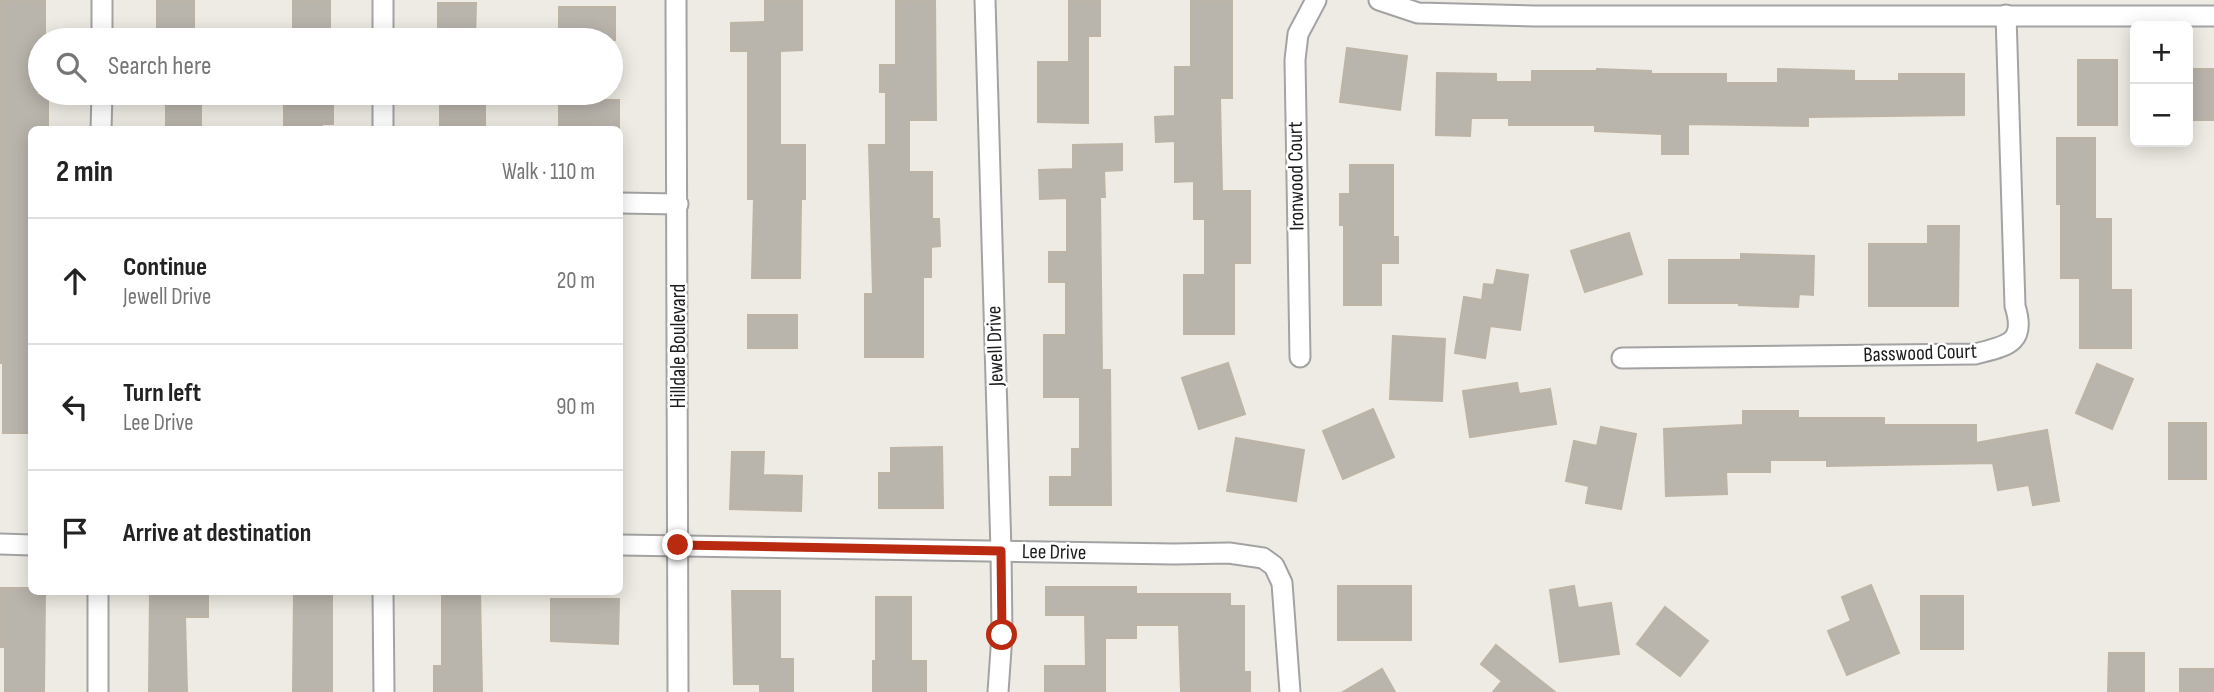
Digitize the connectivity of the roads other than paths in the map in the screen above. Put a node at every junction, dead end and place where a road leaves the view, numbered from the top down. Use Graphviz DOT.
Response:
graph roads {
  1 [pos="102,0"];
  2 [pos="383,0"];
  3 [pos="676,0"];
  4 [pos="985,0"];
  5 [pos="1316,0"];
  6 [pos="1379,0"];
  7 [pos="2006,15"];
  8 [pos="2214,16"];
  9 [pos="102,28"];
  10 [pos="383,28"];
  11 [pos="102,105"];
  12 [pos="383,105"];
  13 [pos="102,126"];
  14 [pos="383,126"];
  15 [pos="623,203"];
  16 [pos="678,204"];
  17 [pos="1300,357"];
  18 [pos="1622,358"];
  19 [pos="0,544"];
  20 [pos="28,545"];
  21 [pos="623,545"];
  22 [pos="678,545"];
  23 [pos="1001,551"];
  24 [pos="98,595"];
  25 [pos="383,595"];
  26 [pos="98,692"];
  27 [pos="384,692"];
  28 [pos="678,692"];
  29 [pos="998,692"];
  30 [pos="1290,692"];
  1 -- 9 [label="street"];
  2 -- 10 [label="street"];
  3 -- 16 [label="street, Hilldale Boulevard"];
  4 -- 23 [label="street, Jewell Drive"];
  5 -- 17 [label="street, Ironwood Court"];
  6 -- 7 [label="street"];
  7 -- 8 [label="street"];
  7 -- 18 [label="street, Basswood Court"];
  11 -- 13 [label="street"];
  12 -- 14 [label="street"];
  15 -- 16 [label="street"];
  16 -- 22 [label="street, Hilldale Boulevard"];
  19 -- 20 [label="street"];
  21 -- 22 [label="street, Lee Drive"];
  22 -- 23 [label="street, Lee Drive"];
  22 -- 28 [label="street, Hilldale Boulevard"];
  23 -- 29 [label="street, Jewell Drive"];
  23 -- 30 [label="street, Lee Drive"];
  24 -- 26 [label="street"];
  25 -- 27 [label="street"];
}
